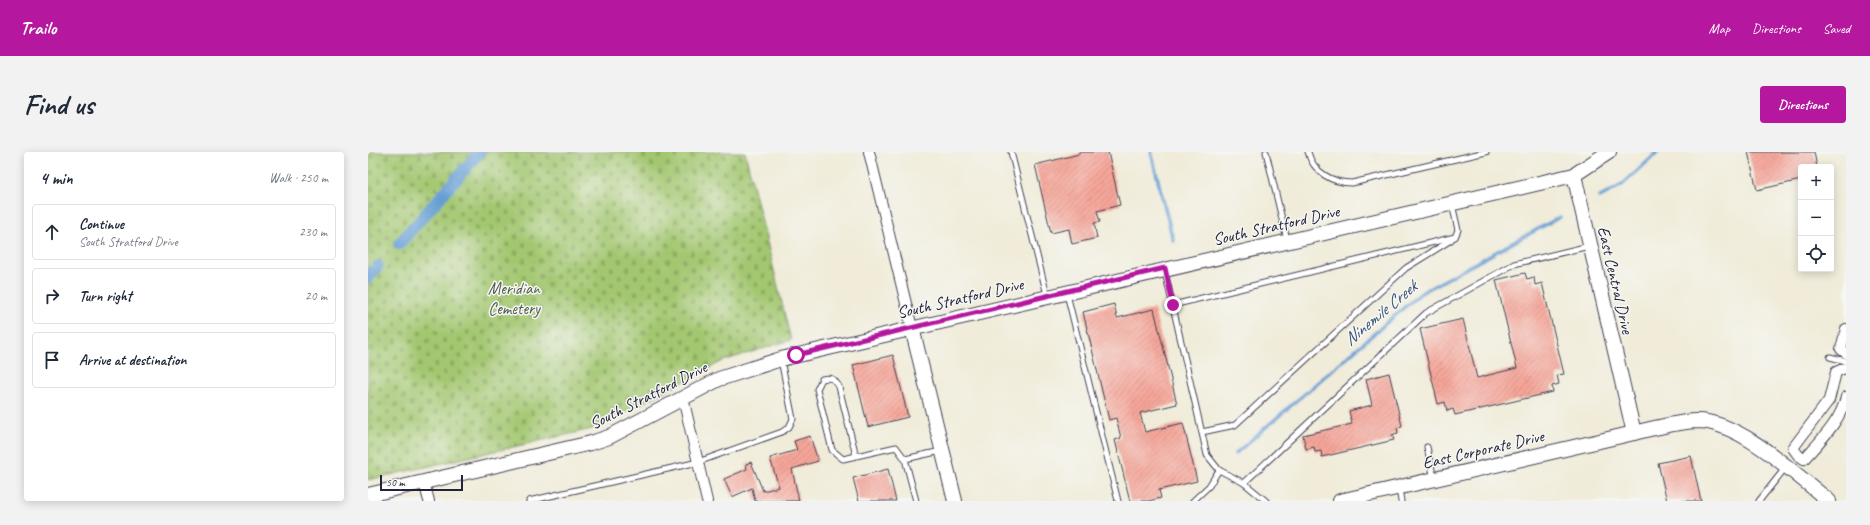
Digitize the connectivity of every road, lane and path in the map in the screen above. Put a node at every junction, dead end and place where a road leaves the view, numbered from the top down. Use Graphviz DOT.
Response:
graph roads {
  1 [pos="869,152"];
  2 [pos="1011,152"];
  3 [pos="1266,152"];
  4 [pos="1308,152"];
  5 [pos="1486,152"];
  6 [pos="1609,152"];
  7 [pos="1574,175"];
  8 [pos="1452,202"];
  9 [pos="1455,237"];
  10 [pos="1287,241"];
  11 [pos="1590,246"];
  12 [pos="1165,268"];
  13 [pos="1067,292"];
  14 [pos="1047,296"];
  15 [pos="1173,305"];
  16 [pos="912,328"];
  17 [pos="1846,329"];
  18 [pos="1846,353"];
  19 [pos="1830,357"];
  20 [pos="781,359"];
  21 [pos="1846,366"];
  22 [pos="1846,397"];
  23 [pos="683,398"];
  24 [pos="1202,432"];
  25 [pos="1634,433"];
  26 [pos="1427,447"];
  27 [pos="942,450"];
  28 [pos="1798,455"];
  29 [pos="856,456"];
  30 [pos="905,459"];
  31 [pos="698,462"];
  32 [pos="1786,467"];
  33 [pos="1219,470"];
  34 [pos="1435,479"];
  35 [pos="424,482"];
  36 [pos="1244,483"];
  37 [pos="1400,494"];
  38 [pos="368,495"];
  39 [pos="428,501"];
  40 [pos="529,501"];
  41 [pos="707,501"];
  42 [pos="916,501"];
  43 [pos="955,501"];
  44 [pos="1118,501"];
  45 [pos="1193,501"];
  46 [pos="1266,501"];
  47 [pos="1340,501"];
  48 [pos="1759,501"];
  49 [pos="1829,501"];
  1 -- 16 [label="street"];
  2 -- 14 [label="lane"];
  3 -- 10 [label="lane"];
  4 -- 5 [label="lane"];
  6 -- 7 [label="street"];
  7 -- 8 [label="street, South Stratford Drive"];
  7 -- 11 [label="street, East Central Drive"];
  8 -- 9 [label="lane"];
  8 -- 10 [label="street, South Stratford Drive"];
  9 -- 15 [label="lane"];
  9 -- 24 [label="lane"];
  10 -- 12 [label="street, South Stratford Drive"];
  11 -- 25 [label="street, East Central Drive"];
  11 -- 36 [label="lane"];
  12 -- 13 [label="street, South Stratford Drive"];
  12 -- 15 [label="lane"];
  13 -- 14 [label="street, South Stratford Drive"];
  13 -- 44 [label="lane"];
  14 -- 16 [label="street, South Stratford Drive"];
  15 -- 24 [label="lane"];
  16 -- 20 [label="street, South Stratford Drive"];
  16 -- 27 [label="street"];
  17 -- 18 [label="street"];
  19 -- 21 [label="lane"];
  20 -- 23 [label="street, South Stratford Drive"];
  20 -- 31 [label="lane"];
  21 -- 28 [label="street"];
  22 -- 28 [label="street"];
  23 -- 31 [label="street"];
  23 -- 35 [label="street, South Stratford Drive"];
  24 -- 33 [label="lane"];
  25 -- 32 [label="street, East Corporate Drive"];
  25 -- 34 [label="street, East Corporate Drive"];
  26 -- 34 [label="lane"];
  27 -- 30 [label="lane"];
  27 -- 43 [label="street"];
  28 -- 32 [label="street"];
  29 -- 29 [label="lane"];
  29 -- 30 [label="lane"];
  30 -- 42 [label="lane"];
  31 -- 40 [label="lane"];
  31 -- 41 [label="street"];
  32 -- 48 [label="lane"];
  32 -- 49 [label="street, East Corporate Drive"];
  33 -- 36 [label="lane"];
  33 -- 45 [label="lane"];
  34 -- 37 [label="street, East Corporate Drive"];
  35 -- 38 [label="street, South Stratford Drive"];
  35 -- 39 [label="street"];
  36 -- 46 [label="lane"];
  37 -- 47 [label="street, East Corporate Drive"];
}
